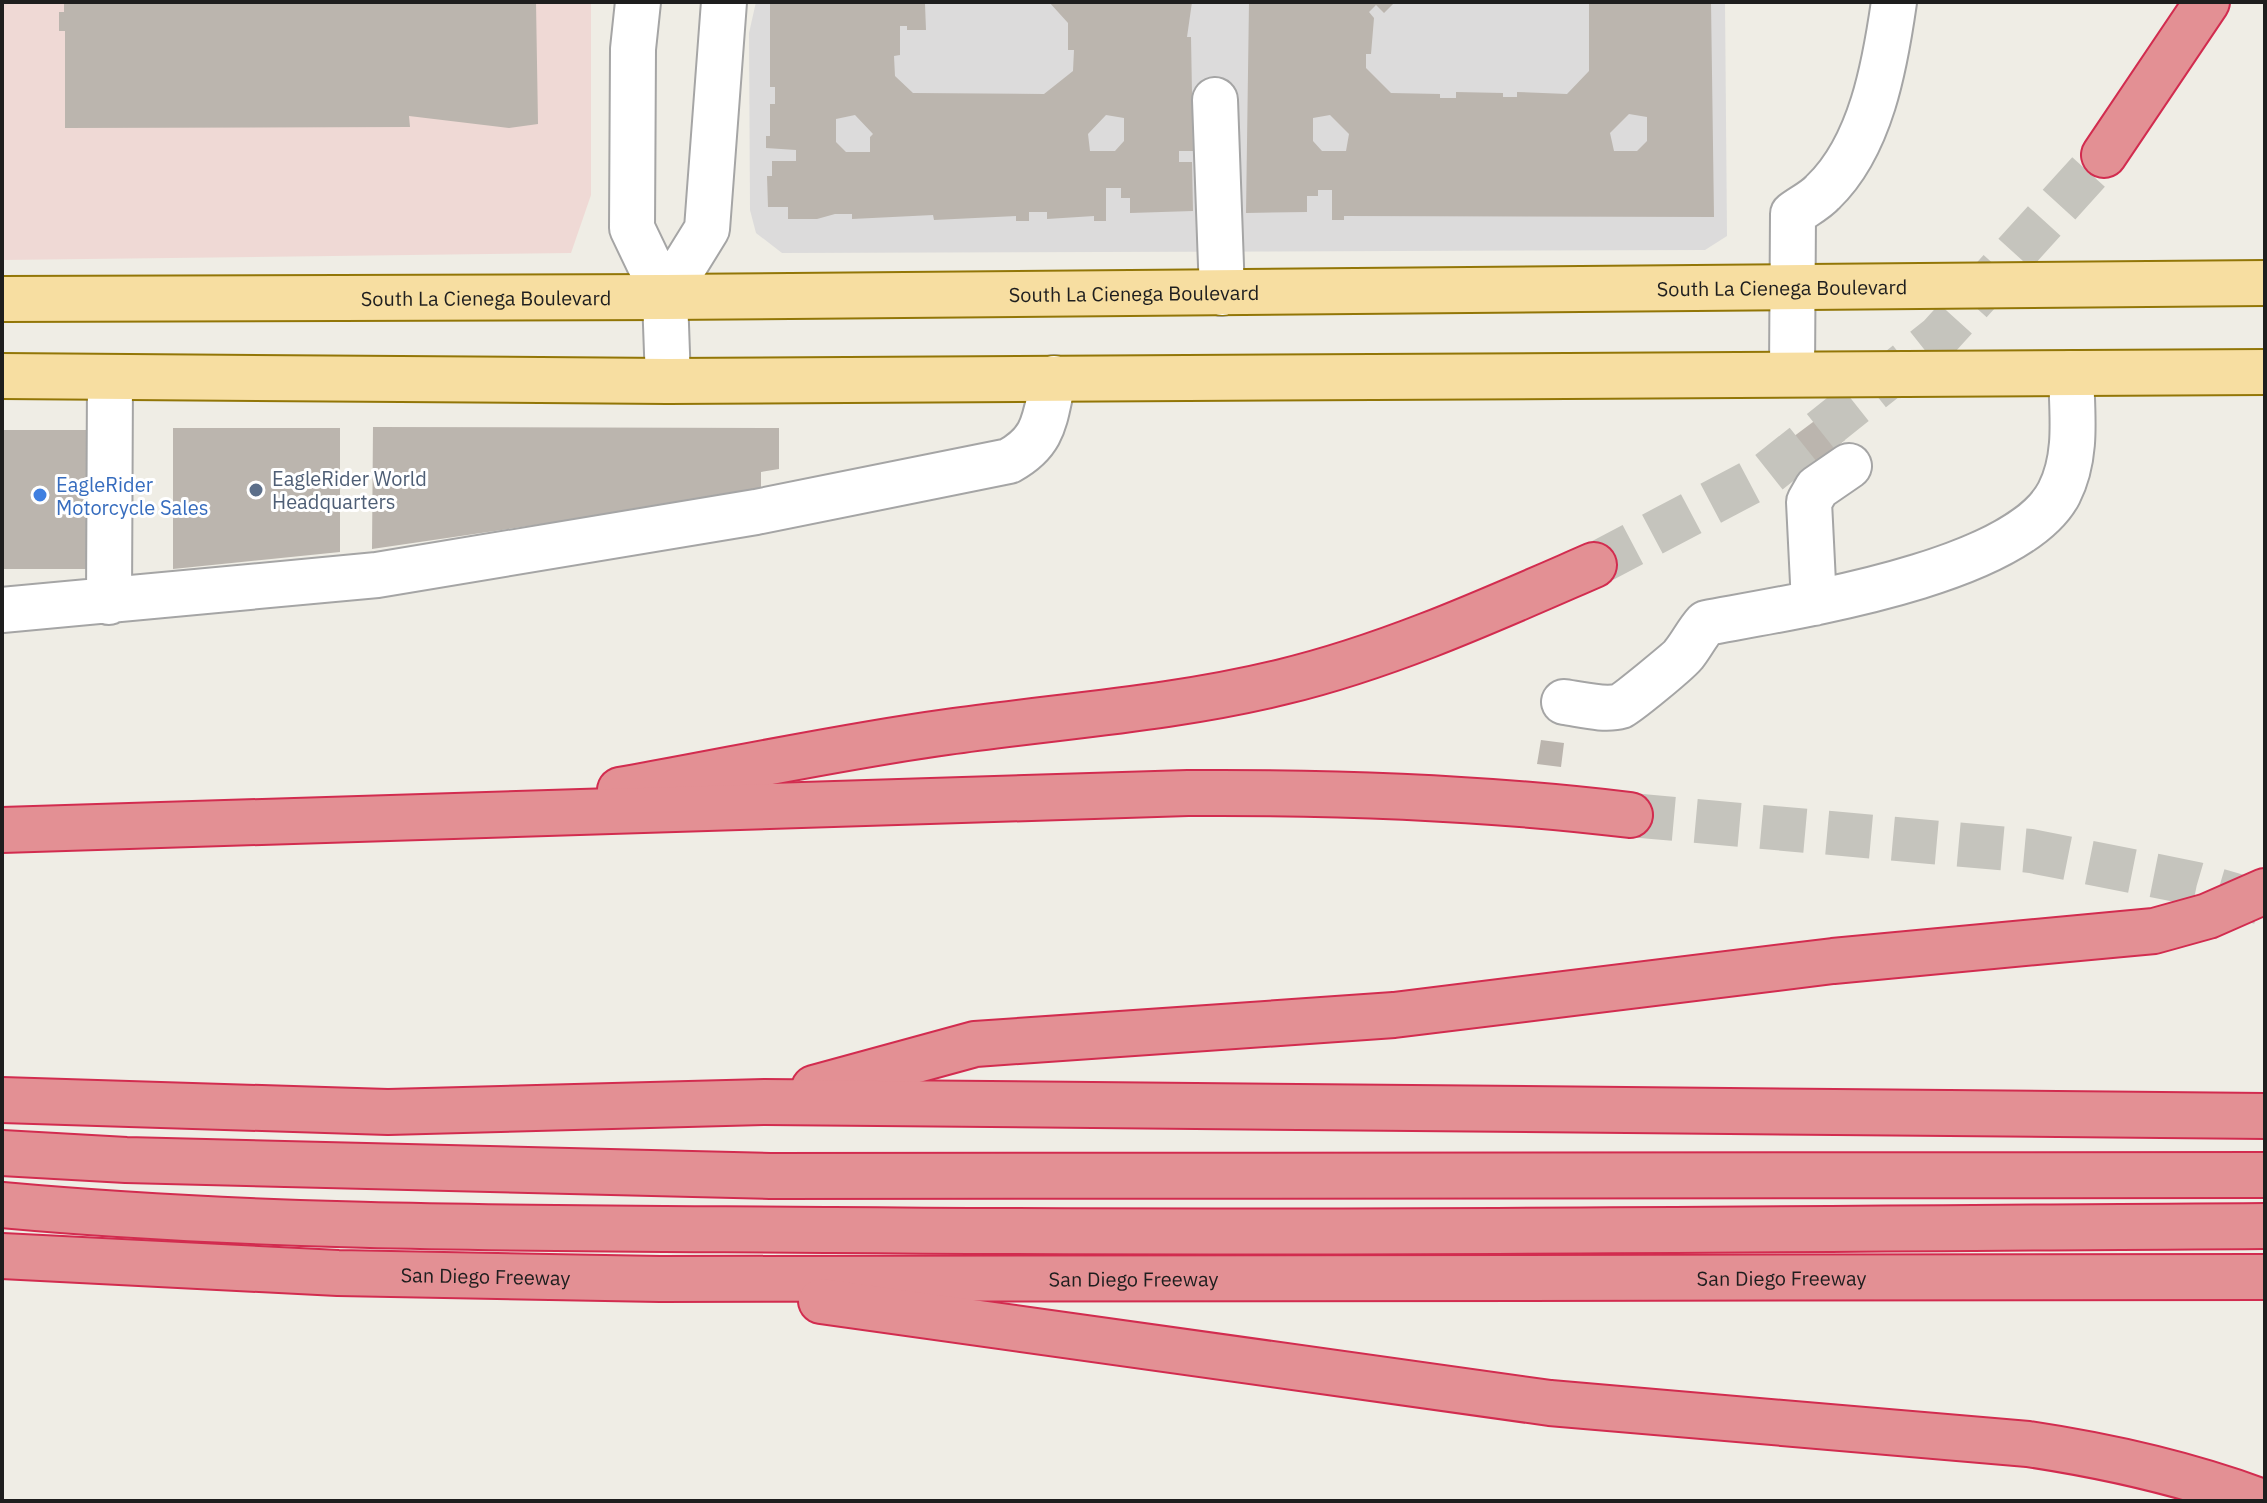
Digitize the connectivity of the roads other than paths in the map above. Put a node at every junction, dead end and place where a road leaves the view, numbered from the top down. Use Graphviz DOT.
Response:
graph roads {
  1 [pos="638,2"];
  2 [pos="724,2"];
  3 [pos="1894,2"];
  4 [pos="2207,2"];
  5 [pos="1215,100"];
  6 [pos="2104,155"];
  7 [pos="2265,283"];
  8 [pos="1793,289"];
  9 [pos="1222,293"];
  10 [pos="665,297"];
  11 [pos="2,299"];
  12 [pos="2265,372"];
  13 [pos="1792,373"];
  14 [pos="2071,373"];
  15 [pos="2,376"];
  16 [pos="110,377"];
  17 [pos="1054,378"];
  18 [pos="668,381"];
  19 [pos="1849,466"];
  20 [pos="1594,565"];
  21 [pos="109,602"];
  22 [pos="1814,603"];
  23 [pos="2,610"];
  24 [pos="1564,702"];
  25 [pos="1630,815"];
  26 [pos="468,818"];
  27 [pos="2,830"];
  28 [pos="2265,891"];
  29 [pos="2,1100"];
  30 [pos="765,1102"];
  31 [pos="2265,1116"];
  32 [pos="2,1153"];
  33 [pos="2265,1175"];
  34 [pos="2,1205"];
  35 [pos="2265,1226"];
  36 [pos="2,1256"];
  37 [pos="2265,1277"];
  38 [pos="660,1279"];
  39 [pos="2260,1501"];
  1 -- 10 [label="street"];
  2 -- 10 [label="street"];
  3 -- 8 [label="street"];
  4 -- 6 [label="highway"];
  5 -- 9 [label="street"];
  7 -- 8 [label="main road, South La Cienega Boulevard"];
  8 -- 9 [label="main road, South La Cienega Boulevard"];
  8 -- 13 [label="street"];
  9 -- 10 [label="main road, South La Cienega Boulevard"];
  10 -- 11 [label="main road, South La Cienega Boulevard"];
  10 -- 18 [label="street"];
  12 -- 14 [label="main road"];
  13 -- 14 [label="main road"];
  13 -- 17 [label="main road"];
  14 -- 22 [label="street"];
  15 -- 16 [label="main road"];
  16 -- 18 [label="main road"];
  16 -- 21 [label="street"];
  17 -- 18 [label="main road"];
  17 -- 21 [label="street"];
  19 -- 22 [label="street"];
  20 -- 26 [label="highway"];
  21 -- 23 [label="street"];
  22 -- 24 [label="street"];
  25 -- 26 [label="highway"];
  26 -- 27 [label="highway"];
  28 -- 30 [label="highway"];
  29 -- 30 [label="highway"];
  30 -- 31 [label="highway"];
  32 -- 33 [label="highway"];
  34 -- 35 [label="highway"];
  36 -- 38 [label="highway, San Diego Freeway"];
  37 -- 38 [label="highway, San Diego Freeway"];
  38 -- 39 [label="highway"];
}
